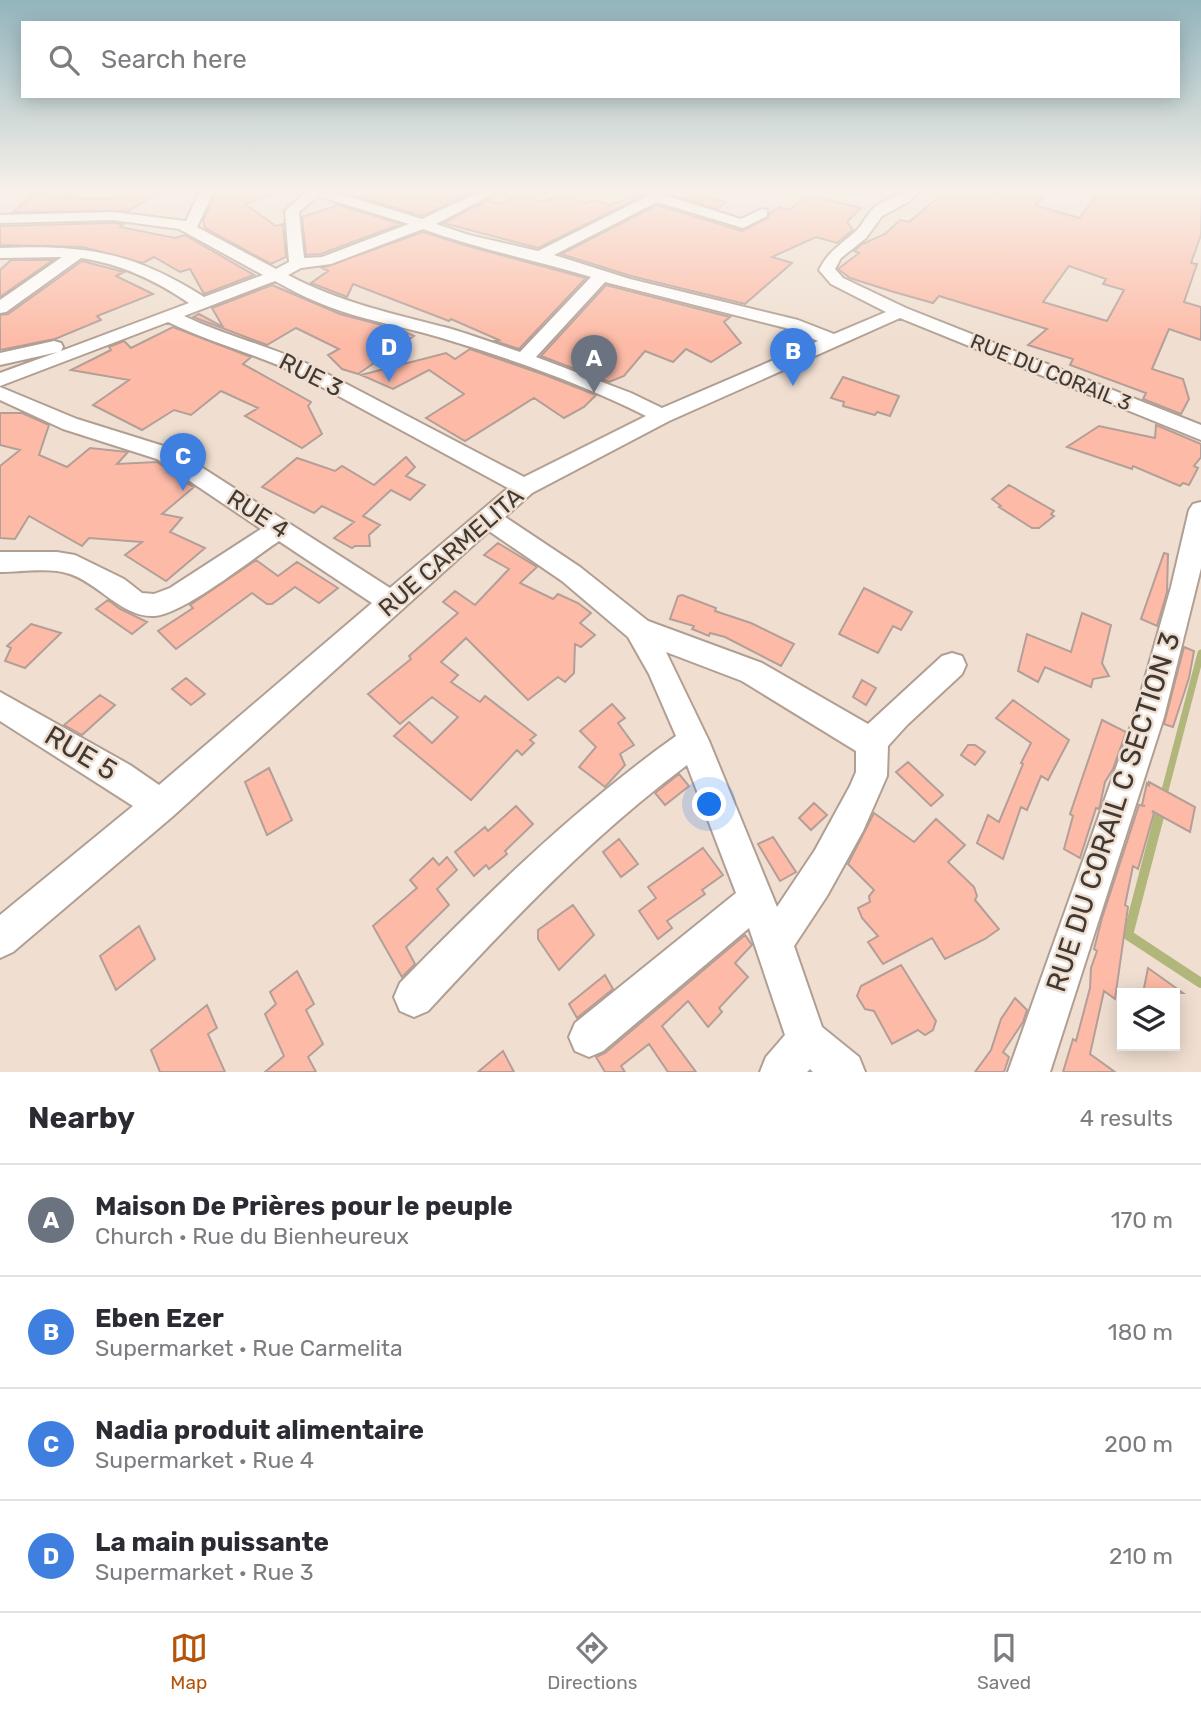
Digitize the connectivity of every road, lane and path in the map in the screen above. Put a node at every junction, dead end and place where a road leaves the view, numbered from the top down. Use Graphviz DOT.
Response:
graph roads {
  1 [pos="214,241"];
  2 [pos="295,241"];
  3 [pos="378,241"];
  4 [pos="474,241"];
  5 [pos="568,241"];
  6 [pos="852,241"];
  7 [pos="79,251"];
  8 [pos="0,253"];
  9 [pos="540,256"];
  10 [pos="297,264"];
  11 [pos="275,276"];
  12 [pos="601,276"];
  13 [pos="200,302"];
  14 [pos="0,308"];
  15 [pos="900,312"];
  16 [pos="167,315"];
  17 [pos="835,341"];
  18 [pos="96,344"];
  19 [pos="0,359"];
  20 [pos="524,359"];
  21 [pos="0,380"];
  22 [pos="0,393"];
  23 [pos="662,416"];
  24 [pos="1201,433"];
  25 [pos="524,487"];
  26 [pos="1201,510"];
  27 [pos="488,519"];
  28 [pos="280,528"];
  29 [pos="0,562"];
  30 [pos="1192,591"];
  31 [pos="392,603"];
  32 [pos="638,629"];
  33 [pos="952,665"];
  34 [pos="0,705"];
  35 [pos="694,741"];
  36 [pos="873,744"];
  37 [pos="160,804"];
  38 [pos="756,899"];
  39 [pos="0,939"];
  40 [pos="774,943"];
  41 [pos="414,997"];
  42 [pos="589,1037"];
  43 [pos="807,1040"];
  44 [pos="781,1072"];
  45 [pos="844,1072"];
  46 [pos="1029,1072"];
  1 -- 11 [label="street"];
  2 -- 10 [label="street"];
  3 -- 10 [label="street"];
  4 -- 9 [label="street"];
  5 -- 9 [label="street"];
  6 -- 15 [label="street"];
  7 -- 8 [label="street"];
  7 -- 13 [label="street"];
  7 -- 14 [label="street"];
  9 -- 12 [label="street"];
  10 -- 11 [label="street"];
  11 -- 13 [label="street"];
  11 -- 20 [label="street"];
  12 -- 17 [label="street"];
  12 -- 20 [label="street"];
  13 -- 16 [label="street"];
  15 -- 17 [label="street, RUE CARMELITA"];
  15 -- 24 [label="street, RUE DU CORAIL 3"];
  16 -- 18 [label="street"];
  16 -- 25 [label="street, RUE 3"];
  17 -- 23 [label="street, RUE CARMELITA"];
  18 -- 19 [label="street"];
  18 -- 21 [label="street"];
  20 -- 23 [label="street"];
  22 -- 28 [label="street, RUE 4"];
  23 -- 25 [label="street, RUE CARMELITA"];
  25 -- 27 [label="street, RUE CARMELITA"];
  26 -- 30 [label="street, RUE DU CORAIL C SECTION 3"];
  27 -- 31 [label="street, RUE CARMELITA"];
  27 -- 32 [label="street"];
  28 -- 29 [label="street"];
  28 -- 31 [label="street, RUE 4"];
  30 -- 46 [label="street, RUE DU CORAIL C SECTION 3"];
  31 -- 37 [label="street, RUE CARMELITA"];
  32 -- 35 [label="street"];
  32 -- 36 [label="street"];
  33 -- 36 [label="street"];
  34 -- 37 [label="street, RUE 5"];
  35 -- 38 [label="street"];
  35 -- 41 [label="street"];
  36 -- 40 [label="street"];
  37 -- 39 [label="street, RUE CARMELITA"];
  38 -- 40 [label="street"];
  38 -- 42 [label="street"];
  40 -- 43 [label="street"];
  43 -- 44 [label="street"];
  43 -- 45 [label="street"];
}
